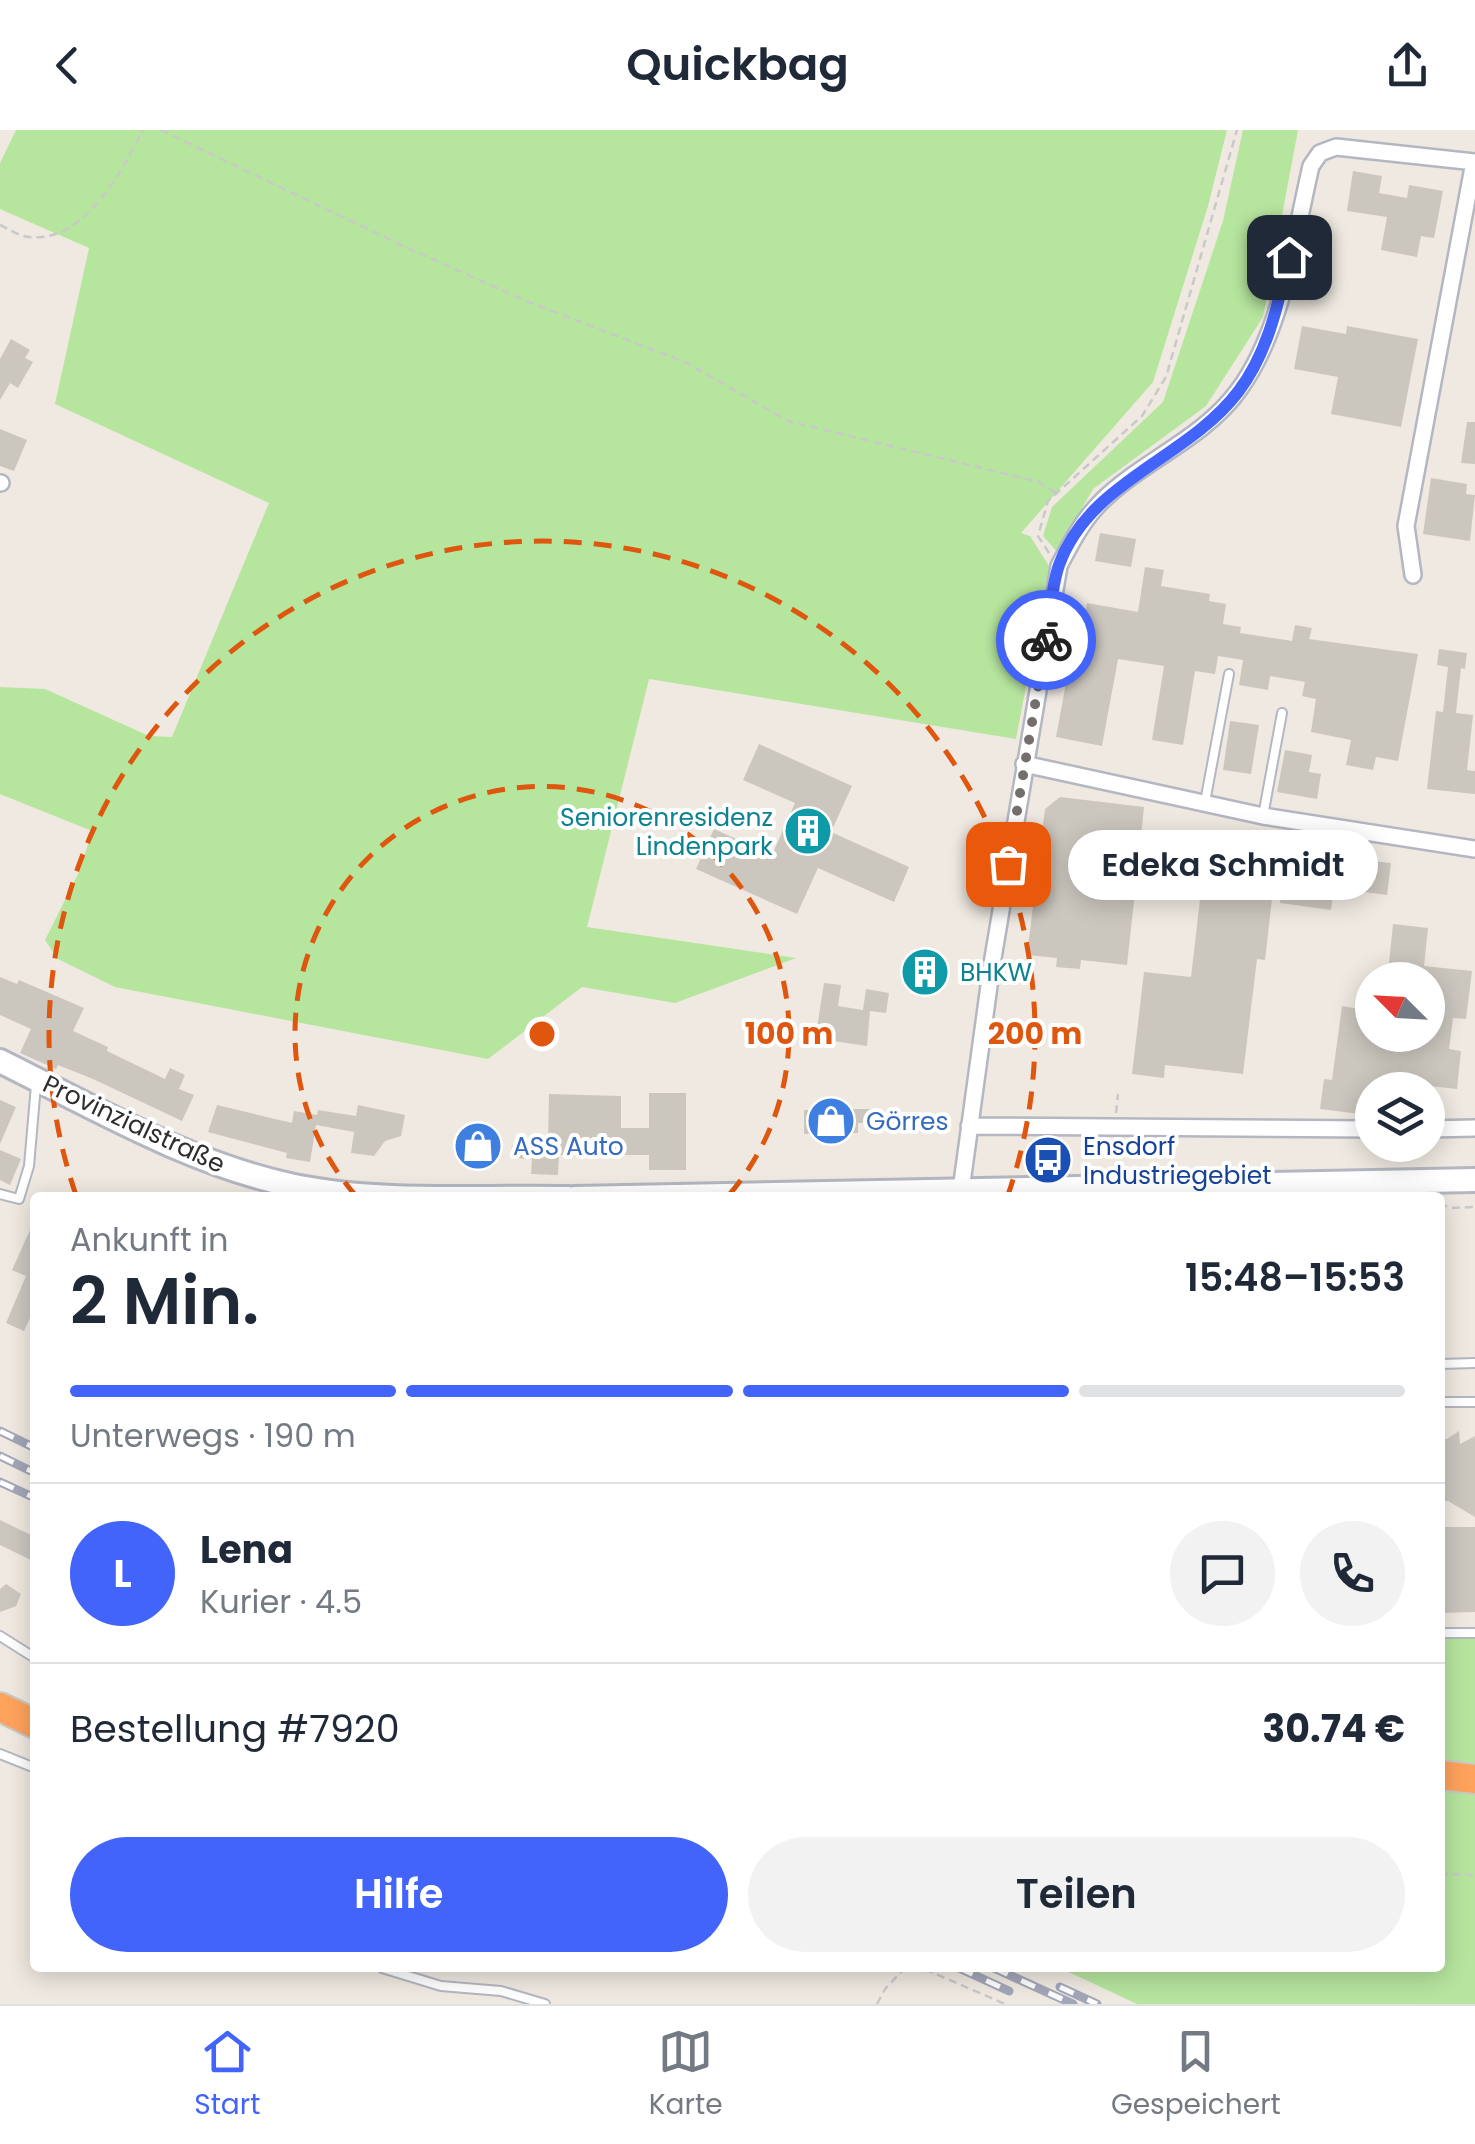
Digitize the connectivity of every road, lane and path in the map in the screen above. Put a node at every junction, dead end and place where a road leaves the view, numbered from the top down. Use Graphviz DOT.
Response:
graph roads {
  1 [pos="143,130"];
  2 [pos="161,130"];
  3 [pos="1237,130"];
  4 [pos="1475,162"];
  5 [pos="0,224"];
  6 [pos="1056,494"];
  7 [pos="1058,566"];
  8 [pos="1413,576"];
  9 [pos="1229,674"];
  10 [pos="1282,713"];
  11 [pos="1024,764"];
  12 [pos="1205,802"];
  13 [pos="1264,816"];
  14 [pos="1475,849"];
  15 [pos="0,1061"];
  16 [pos="36,1079"];
  17 [pos="969,1126"];
  18 [pos="1475,1128"];
  19 [pos="1445,1129"];
  20 [pos="1355,1130"];
  21 [pos="1475,1180"];
  22 [pos="962,1190"];
  23 [pos="1360,1191"];
  24 [pos="339,1192"];
  25 [pos="864,1192"];
  26 [pos="0,1194"];
  27 [pos="1445,1205"];
  28 [pos="1475,1207"];
  29 [pos="1445,1364"];
  30 [pos="1475,1364"];
  31 [pos="1445,1402"];
  32 [pos="1475,1402"];
  33 [pos="1445,1634"];
  34 [pos="1475,1634"];
  35 [pos="0,1636"];
  36 [pos="30,1655"];
  37 [pos="0,1707"];
  38 [pos="30,1722"];
  39 [pos="0,1754"];
  40 [pos="30,1766"];
  41 [pos="1445,1773"];
  42 [pos="1475,1776"];
  43 [pos="1445,1874"];
  44 [pos="1475,1876"];
  45 [pos="395,1972"];
  46 [pos="901,1972"];
  47 [pos="931,1972"];
  48 [pos="545,2004"];
  49 [pos="877,2004"];
  50 [pos="1005,2004"];
  1 -- 5 [label="path"];
  2 -- 6 [label="path"];
  3 -- 6 [label="path"];
  4 -- 7 [label="street"];
  4 -- 8 [label="street"];
  6 -- 7 [label="path"];
  7 -- 11 [label="street"];
  9 -- 12 [label="lane"];
  10 -- 13 [label="lane"];
  11 -- 12 [label="street"];
  11 -- 17 [label="street"];
  12 -- 13 [label="street"];
  13 -- 14 [label="street"];
  15 -- 16 [label="main road, Provinzialstraße"];
  16 -- 24 [label="main road, Provinzialstraße"];
  16 -- 26 [label="lane"];
  17 -- 20 [label="street"];
  17 -- 22 [label="street"];
  18 -- 19 [label="street"];
  21 -- 23 [label="main road, Provinzialstraße"];
  22 -- 23 [label="main road, Provinzialstraße"];
  22 -- 25 [label="main road, Provinzialstraße"];
  27 -- 28 [label="path"];
  29 -- 30 [label="lane"];
  31 -- 32 [label="lane"];
  33 -- 34 [label="lane"];
  35 -- 36 [label="lane"];
  37 -- 38 [label="highway"];
  39 -- 40 [label="lane"];
  41 -- 42 [label="highway"];
  43 -- 44 [label="path"];
  45 -- 48 [label="lane"];
  46 -- 49 [label="path"];
  47 -- 50 [label="path"];
}
